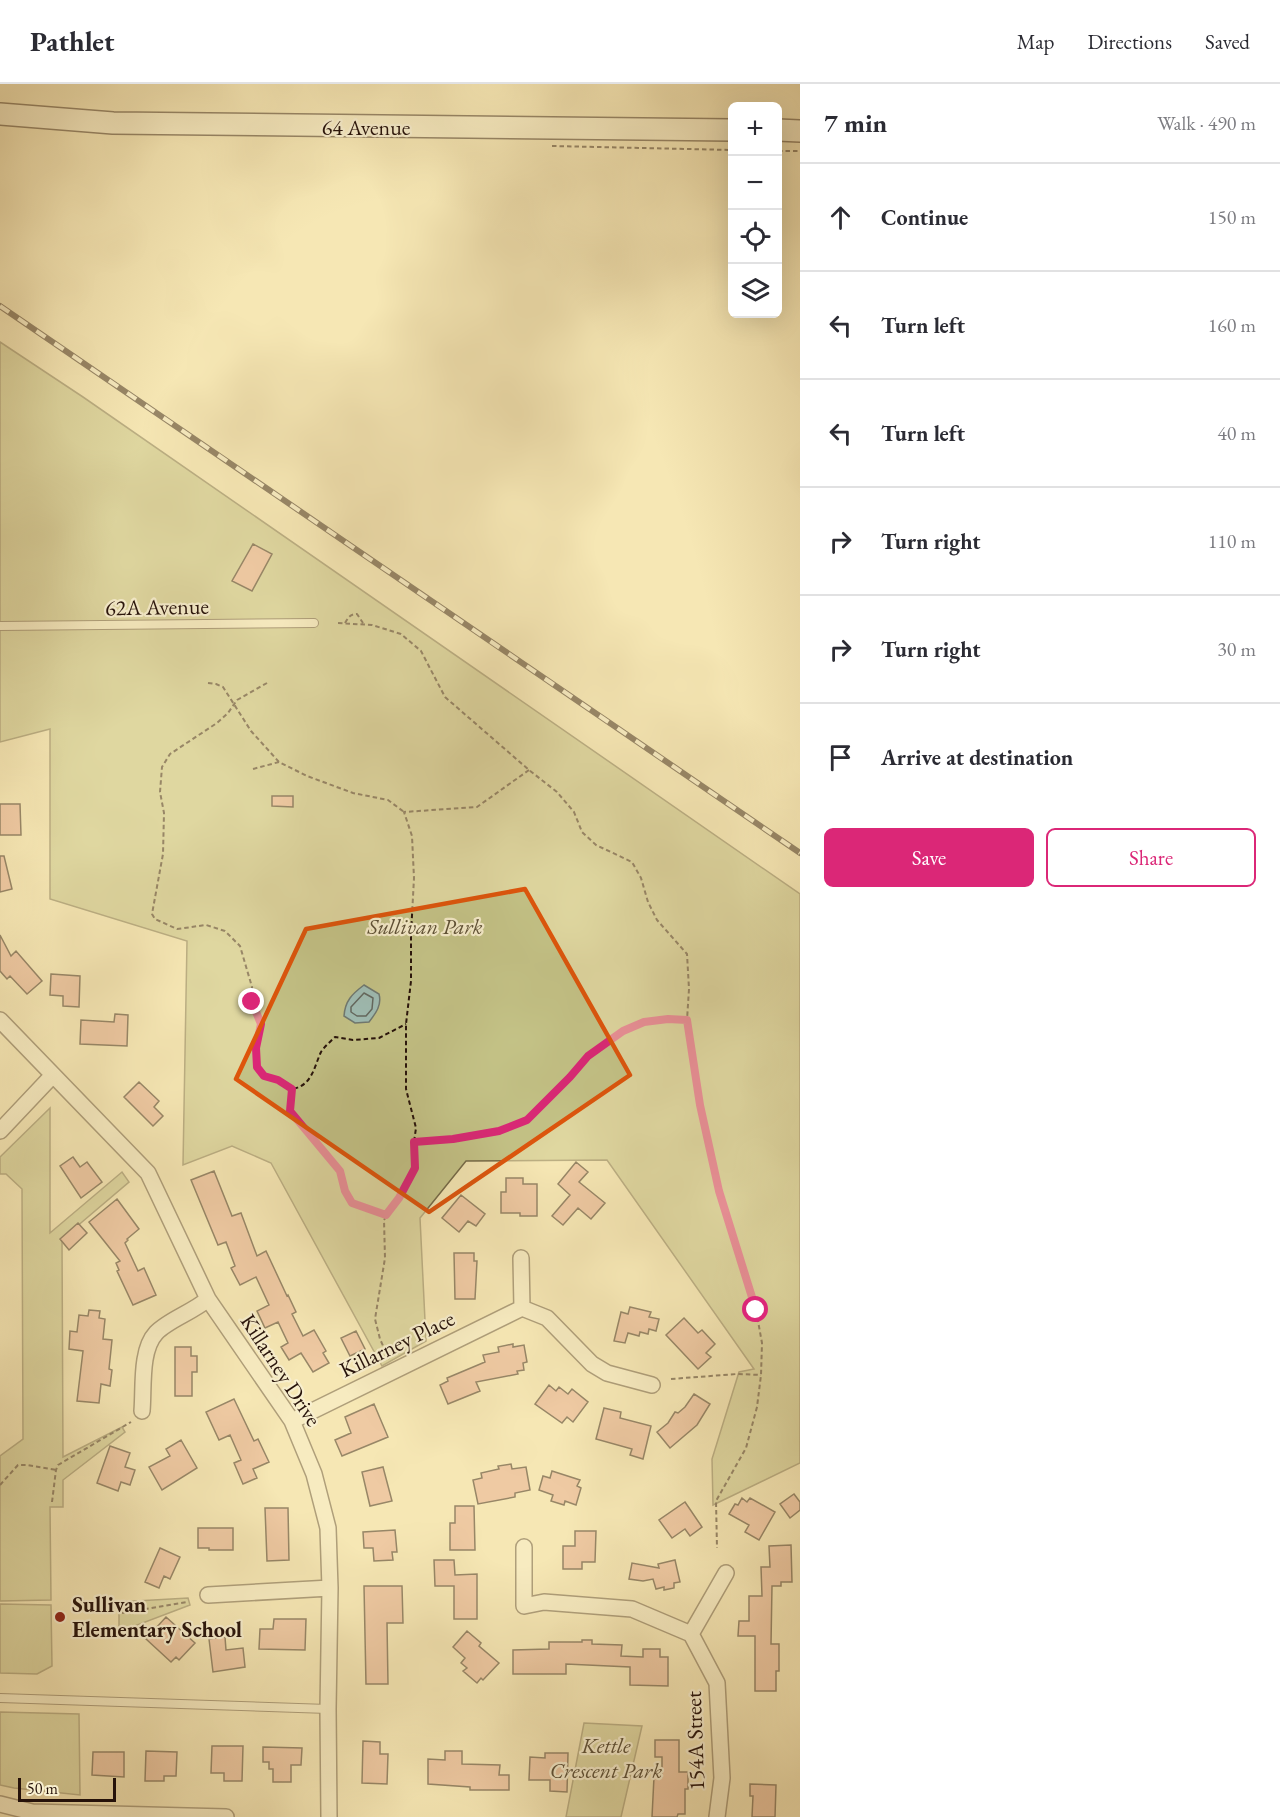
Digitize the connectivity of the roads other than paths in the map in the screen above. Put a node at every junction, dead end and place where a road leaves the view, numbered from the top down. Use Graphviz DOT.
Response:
graph roads {
  1 [pos="0,114"];
  2 [pos="728,130"];
  3 [pos="782,130"];
  4 [pos="800,131"];
  5 [pos="314,623"];
  6 [pos="0,626"];
  7 [pos="0,1020"];
  8 [pos="52,1076"];
  9 [pos="0,1131"];
  10 [pos="521,1258"];
  11 [pos="207,1299"];
  12 [pos="522,1308"];
  13 [pos="652,1385"];
  14 [pos="142,1411"];
  15 [pos="292,1421"];
  16 [pos="524,1547"];
  17 [pos="726,1573"];
  18 [pos="330,1588"];
  19 [pos="208,1595"];
  20 [pos="691,1634"];
  21 [pos="0,1698"];
  22 [pos="328,1709"];
  23 [pos="0,1804"];
  24 [pos="144,1817"];
  25 [pos="226,1817"];
  26 [pos="329,1817"];
  27 [pos="717,1817"];
  1 -- 2 [label="main road, 64 Avenue"];
  3 -- 4 [label="main road"];
  5 -- 6 [label="lane, 62A Avenue"];
  7 -- 8 [label="street, Killarney Drive"];
  8 -- 9 [label="street"];
  8 -- 11 [label="street, Killarney Drive"];
  10 -- 12 [label="street"];
  11 -- 14 [label="street"];
  11 -- 15 [label="street, Killarney Drive"];
  12 -- 13 [label="street"];
  12 -- 15 [label="street, Killarney Place"];
  15 -- 18 [label="street, Killarney Drive"];
  16 -- 20 [label="street"];
  17 -- 20 [label="street"];
  18 -- 19 [label="street"];
  18 -- 22 [label="street, Killarney Drive"];
  20 -- 27 [label="street, 154A Street"];
  21 -- 22 [label="lane"];
  22 -- 26 [label="street, Killarney Drive"];
  23 -- 24 [label="street"];
  24 -- 25 [label="street"];
}
